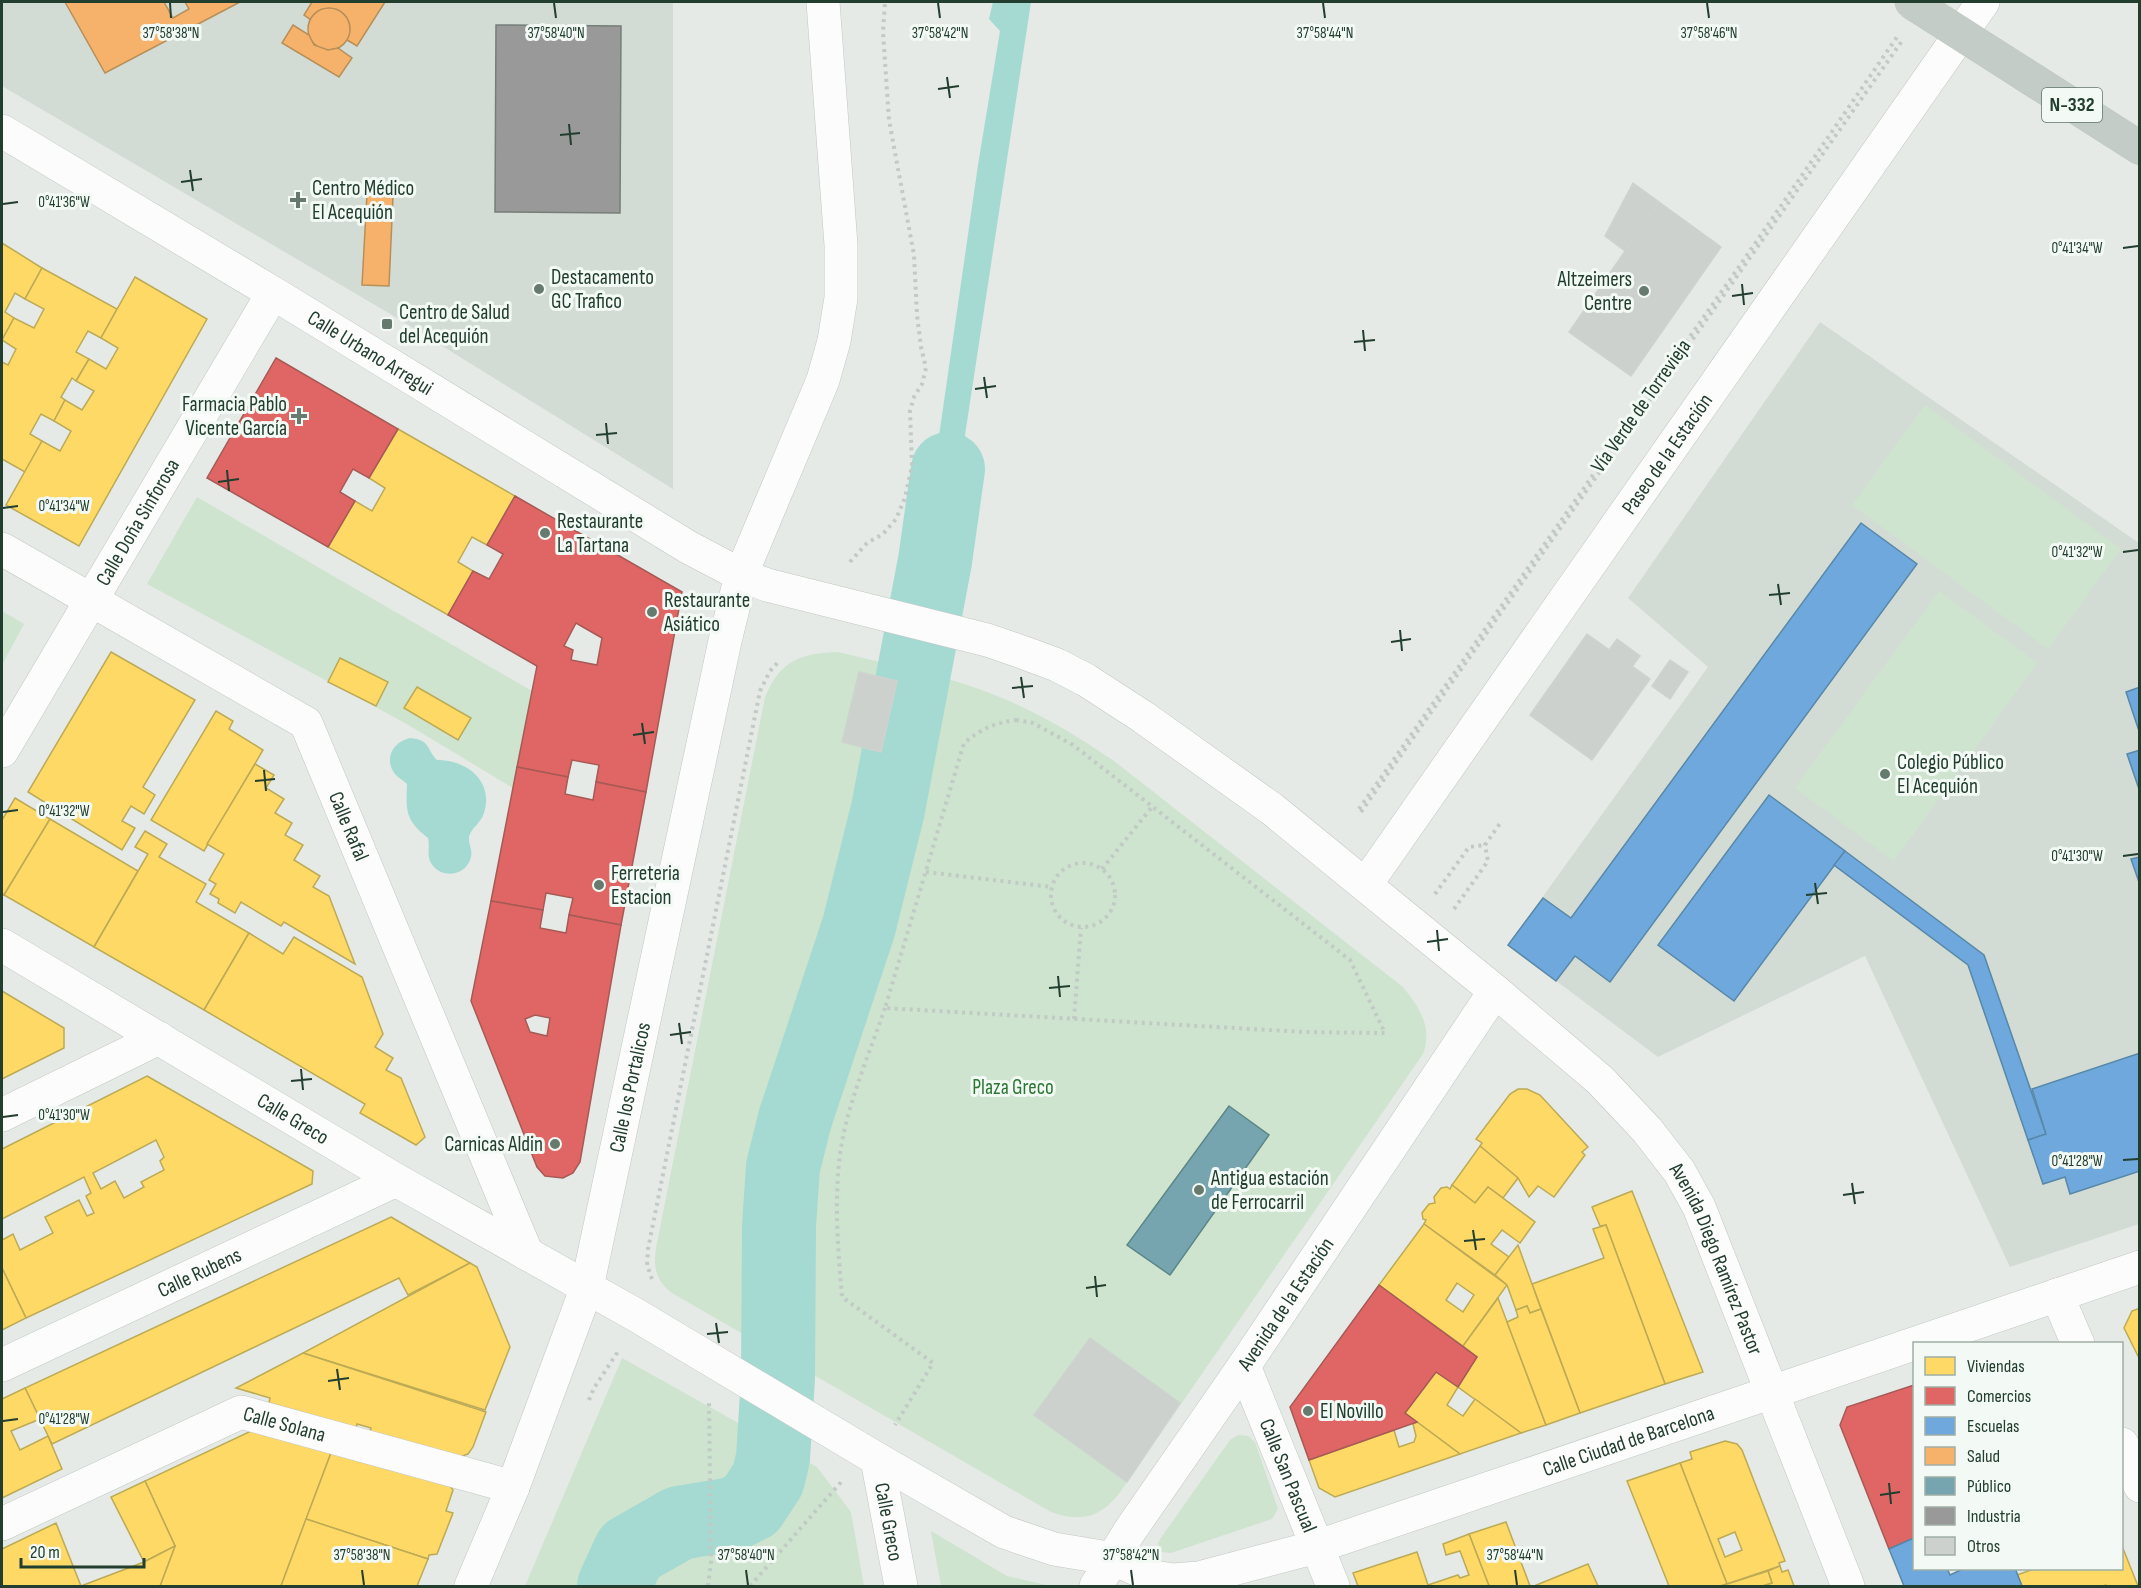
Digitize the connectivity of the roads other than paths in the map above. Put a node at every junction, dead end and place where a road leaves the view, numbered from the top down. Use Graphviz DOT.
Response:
graph roads {
  1 [pos="823,2"];
  2 [pos="1976,12"];
  3 [pos="1906,16"];
  4 [pos="2,131"];
  5 [pos="2139,148"];
  6 [pos="273,294"];
  7 [pos="2,549"];
  8 [pos="741,575"];
  9 [pos="90,600"];
  10 [pos="2,752"];
  11 [pos="1366,884"];
  12 [pos="2,945"];
  13 [pos="1495,991"];
  14 [pos="159,1038"];
  15 [pos="2,1115"];
  16 [pos="396,1180"];
  17 [pos="527,1254"];
  18 [pos="2139,1267"];
  19 [pos="587,1287"];
  20 [pos="2057,1295"];
  21 [pos="1918,1342"];
  22 [pos="2077,1342"];
  23 [pos="1913,1344"];
  24 [pos="2,1365"];
  25 [pos="1244,1366"];
  26 [pos="1771,1392"];
  27 [pos="877,1447"];
  28 [pos="2123,1449"];
  29 [pos="2139,1486"];
  30 [pos="513,1487"];
  31 [pos="2,1524"];
  32 [pos="1317,1546"];
  33 [pos="1114,1559"];
  34 [pos="1200,1582"];
  35 [pos="471,1587"];
  36 [pos="901,1587"];
  37 [pos="1096,1587"];
  38 [pos="1333,1587"];
  39 [pos="1848,1587"];
  1 -- 8 [label="street, Calle los Portalicos"];
  2 -- 11 [label="street, Paseo de la Estación"];
  3 -- 5 [label="highway, N-332, bridge"];
  4 -- 6 [label="street, Calle Urbano Arregui"];
  6 -- 8 [label="street, Calle Urbano Arregui"];
  6 -- 9 [label="street, Calle Doña Sinforosa"];
  7 -- 9 [label="street, Calle Rafal"];
  8 -- 11 [label="street, Calle Urbano Arregui"];
  8 -- 19 [label="street, Calle los Portalicos"];
  9 -- 10 [label="street, Calle Doña Sinforosa"];
  9 -- 17 [label="street, Calle Rafal"];
  11 -- 13 [label="street"];
  12 -- 14 [label="street, Calle Greco"];
  13 -- 25 [label="street, Avenida de la Estación"];
  13 -- 26 [label="street, Avenida Diego Ramírez Pastor"];
  14 -- 15 [label="street"];
  14 -- 16 [label="street, Calle Greco"];
  16 -- 17 [label="street, Calle Greco"];
  16 -- 24 [label="street, Calle Rubens"];
  17 -- 19 [label="street, Calle Greco"];
  18 -- 20 [label="street, Calle Ciudad de Barcelona"];
  19 -- 27 [label="street"];
  19 -- 30 [label="street, Calle los Portalicos"];
  20 -- 21 [label="street, Calle Ciudad de Barcelona"];
  20 -- 22 [label="street"];
  23 -- 26 [label="street, Calle Ciudad de Barcelona"];
  25 -- 32 [label="street, Calle San Pascual"];
  25 -- 33 [label="street, Avenida de la Estación"];
  26 -- 32 [label="street, Calle Ciudad de Barcelona"];
  26 -- 39 [label="street, Avenida Diego Ramírez Pastor"];
  27 -- 33 [label="street"];
  27 -- 36 [label="street, Calle Greco"];
  28 -- 29 [label="street"];
  30 -- 31 [label="street, Calle Solana"];
  30 -- 35 [label="street, Calle los Portalicos"];
  32 -- 34 [label="street, Calle Ciudad de Barcelona"];
  32 -- 38 [label="street, Calle San Pascual"];
  33 -- 34 [label="street, Calle Ciudad de Barcelona"];
  33 -- 37 [label="street, Avenida de la Estación"];
}
